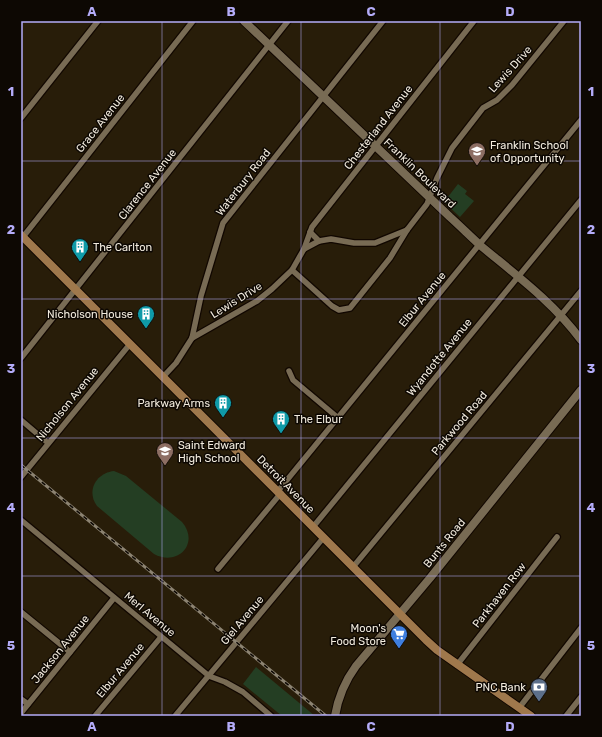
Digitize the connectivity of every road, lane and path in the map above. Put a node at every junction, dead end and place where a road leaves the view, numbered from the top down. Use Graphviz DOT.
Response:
graph roads {
  1 [pos="98,21"];
  2 [pos="193,21"];
  3 [pos="244,21"];
  4 [pos="288,21"];
  5 [pos="383,21"];
  6 [pos="474,21"];
  7 [pos="564,21"];
  8 [pos="269,44"];
  9 [pos="323,96"];
  10 [pos="21,118"];
  11 [pos="581,120"];
  12 [pos="375,146"];
  13 [pos="430,198"];
  14 [pos="581,200"];
  15 [pos="407,230"];
  16 [pos="310,232"];
  17 [pos="22,236"];
  18 [pos="386,238"];
  19 [pos="319,241"];
  20 [pos="480,244"];
  21 [pos="396,248"];
  22 [pos="304,249"];
  23 [pos="292,270"];
  24 [pos="518,276"];
  25 [pos="75,290"];
  26 [pos="581,291"];
  27 [pos="561,316"];
  28 [pos="192,338"];
  29 [pos="581,340"];
  30 [pos="130,344"];
  31 [pos="21,358"];
  32 [pos="289,371"];
  33 [pos="163,377"];
  34 [pos="581,390"];
  35 [pos="337,417"];
  36 [pos="21,420"];
  37 [pos="48,442"];
  38 [pos="21,477"];
  39 [pos="279,492"];
  40 [pos="21,520"];
  41 [pos="313,527"];
  42 [pos="324,538"];
  43 [pos="557,538"];
  44 [pos="353,567"];
  45 [pos="218,569"];
  46 [pos="114,598"];
  47 [pos="21,612"];
  48 [pos="401,614"];
  49 [pos="581,628"];
  50 [pos="161,637"];
  51 [pos="70,652"];
  52 [pos="458,664"];
  53 [pos="209,676"];
  54 [pos="581,697"];
  55 [pos="21,699"];
  56 [pos="28,704"];
  57 [pos="519,708"];
  58 [pos="265,711"];
  59 [pos="21,713"];
  60 [pos="95,716"];
  61 [pos="175,716"];
  62 [pos="260,716"];
  63 [pos="271,716"];
  64 [pos="335,716"];
  65 [pos="531,716"];
  66 [pos="566,716"];
  1 -- 10 [label="street"];
  2 -- 17 [label="street, Grace Avenue"];
  3 -- 8 [label="street, Franklin Boulevard"];
  4 -- 8 [label="street, Clarence Avenue"];
  5 -- 9 [label="street, Waterbury Road"];
  6 -- 12 [label="street, Chesterland Avenue"];
  7 -- 13 [label="street, Lewis Drive"];
  8 -- 9 [label="street, Franklin Boulevard"];
  8 -- 25 [label="street, Clarence Avenue"];
  9 -- 12 [label="street, Franklin Boulevard"];
  9 -- 28 [label="street, Waterbury Road"];
  11 -- 20 [label="street, Elbur Avenue"];
  12 -- 13 [label="street, Franklin Boulevard"];
  12 -- 16 [label="street, Chesterland Avenue"];
  13 -- 15 [label="street, Lewis Drive"];
  13 -- 20 [label="street, Franklin Boulevard"];
  14 -- 24 [label="street, Wyandotte Avenue"];
  15 -- 18 [label="street, Lewis Drive"];
  15 -- 21 [label="street"];
  16 -- 19 [label="street"];
  16 -- 22 [label="street, Chesterland Avenue"];
  17 -- 25 [label="main road, Detroit Avenue"];
  18 -- 19 [label="street, Lewis Drive"];
  18 -- 21 [label="street"];
  19 -- 22 [label="street, Lewis Drive"];
  20 -- 24 [label="street, Franklin Boulevard"];
  20 -- 35 [label="street, Elbur Avenue"];
  21 -- 23 [label="street"];
  22 -- 23 [label="street, Lewis Drive"];
  23 -- 28 [label="street, Lewis Drive"];
  24 -- 27 [label="street, Franklin Boulevard"];
  24 -- 41 [label="street, Wyandotte Avenue"];
  25 -- 30 [label="main road, Detroit Avenue"];
  25 -- 31 [label="street, Clarence Avenue"];
  26 -- 27 [label="street, Parkwood Road"];
  27 -- 29 [label="street, Franklin Boulevard"];
  27 -- 44 [label="street, Parkwood Road"];
  28 -- 33 [label="street, Waterbury Road"];
  30 -- 33 [label="main road, Detroit Avenue"];
  30 -- 37 [label="street, Nicholson Avenue"];
  32 -- 35 [label="street"];
  33 -- 39 [label="main road, Detroit Avenue"];
  34 -- 48 [label="street, Bunts Road"];
  35 -- 39 [label="street, Elbur Avenue"];
  36 -- 37 [label="street"];
  37 -- 38 [label="street, Nicholson Avenue"];
  39 -- 41 [label="main road, Detroit Avenue"];
  39 -- 45 [label="street, Elbur Avenue"];
  40 -- 46 [label="street, Merl Avenue"];
  41 -- 42 [label="main road, Detroit Avenue"];
  42 -- 44 [label="main road, Detroit Avenue"];
  42 -- 53 [label="street, Giel Avenue"];
  43 -- 52 [label="street, Parkhaven Row"];
  44 -- 48 [label="main road, Detroit Avenue"];
  46 -- 50 [label="street, Merl Avenue"];
  46 -- 51 [label="street, Jackson Avenue"];
  47 -- 51 [label="street"];
  48 -- 52 [label="main road, Detroit Avenue"];
  48 -- 64 [label="street, Bunts Road"];
  49 -- 57 [label="street"];
  50 -- 53 [label="street, Merl Avenue"];
  50 -- 60 [label="street, Elbur Avenue"];
  51 -- 56 [label="street, Jackson Avenue"];
  52 -- 57 [label="main road, Detroit Avenue"];
  53 -- 58 [label="street, Merl Avenue"];
  53 -- 61 [label="street, Giel Avenue"];
  54 -- 66 [label="street"];
  55 -- 56 [label="street"];
  56 -- 59 [label="street, Jackson Avenue"];
  57 -- 65 [label="main road, Detroit Avenue"];
  58 -- 62 [label="street"];
  58 -- 63 [label="street, Merl Avenue"];
}
